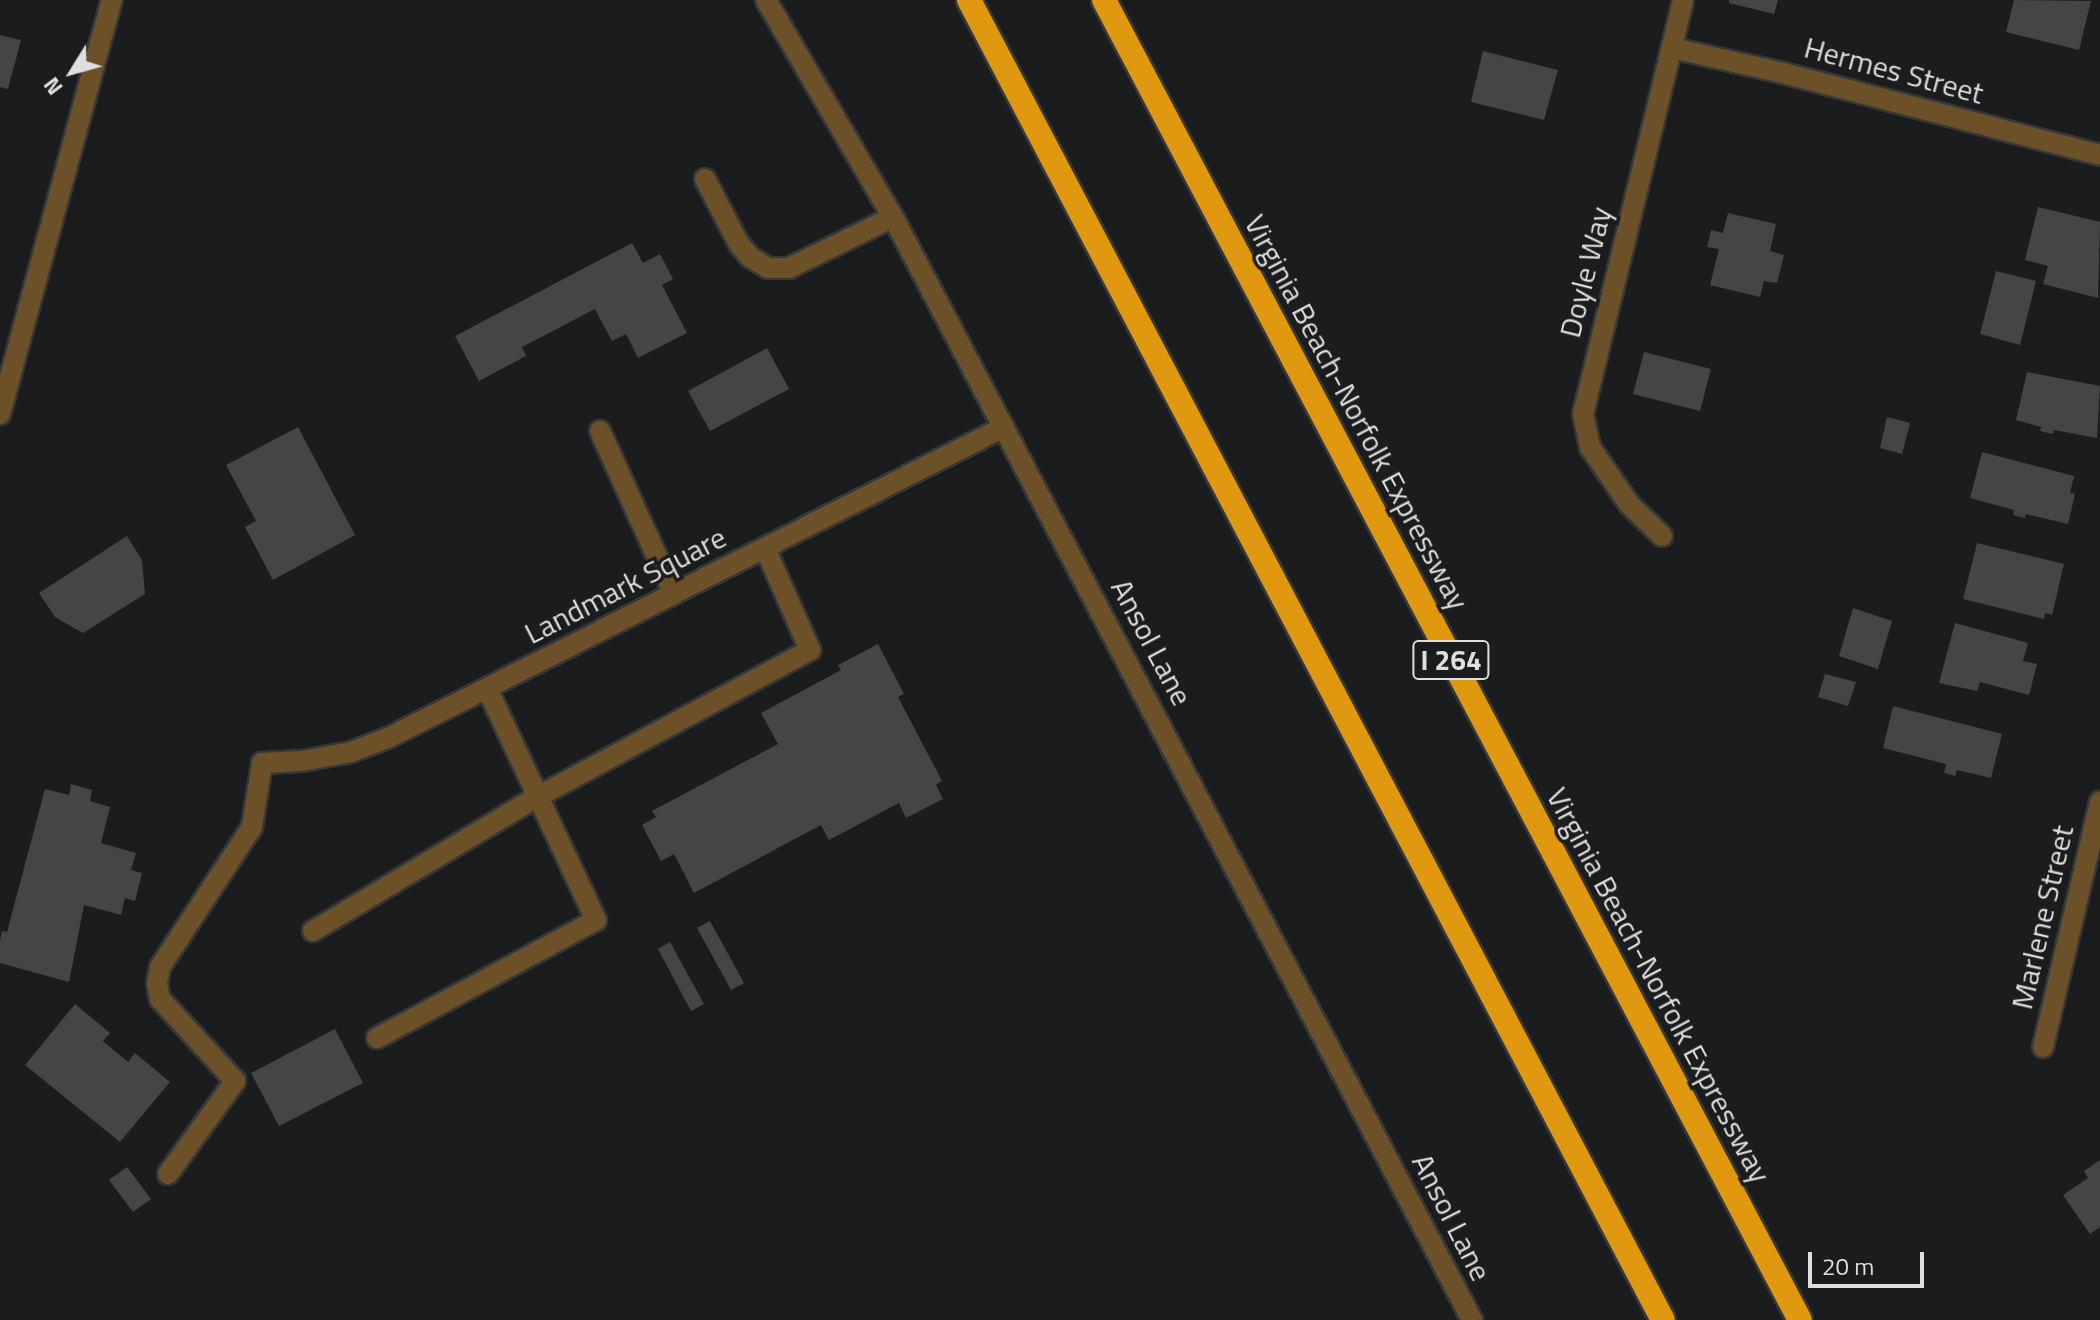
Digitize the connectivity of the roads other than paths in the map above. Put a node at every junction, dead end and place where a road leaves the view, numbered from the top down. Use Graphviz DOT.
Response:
graph roads {
  1 [pos="112,0"];
  2 [pos="766,0"];
  3 [pos="969,0"];
  4 [pos="1104,0"];
  5 [pos="1683,0"];
  6 [pos="1672,48"];
  7 [pos="2100,155"];
  8 [pos="705,179"];
  9 [pos="893,217"];
  10 [pos="0,414"];
  11 [pos="1004,427"];
  12 [pos="600,431"];
  13 [pos="1662,536"];
  14 [pos="765,548"];
  15 [pos="674,594"];
  16 [pos="487,688"];
  17 [pos="539,796"];
  18 [pos="2100,802"];
  19 [pos="313,931"];
  20 [pos="377,1038"];
  21 [pos="2043,1047"];
  22 [pos="168,1174"];
  23 [pos="1472,1320"];
  24 [pos="1663,1320"];
  25 [pos="1800,1320"];
  1 -- 10 [label="street"];
  2 -- 9 [label="street, Ansol Lane"];
  3 -- 24 [label="highway"];
  4 -- 25 [label="highway, Virginia Beach-Norfolk Expressway / I 264"];
  5 -- 6 [label="street, Doyle Way"];
  6 -- 7 [label="street, Hermes Street"];
  6 -- 13 [label="street, Doyle Way"];
  8 -- 9 [label="street"];
  9 -- 11 [label="street, Ansol Lane"];
  11 -- 14 [label="street, Landmark Square"];
  11 -- 23 [label="street, Ansol Lane"];
  12 -- 15 [label="street"];
  14 -- 15 [label="street, Landmark Square"];
  14 -- 17 [label="street"];
  15 -- 16 [label="street, Landmark Square"];
  16 -- 17 [label="street"];
  16 -- 22 [label="street, Landmark Square"];
  17 -- 19 [label="street"];
  17 -- 20 [label="street"];
  18 -- 21 [label="street, Marlene Street"];
}
